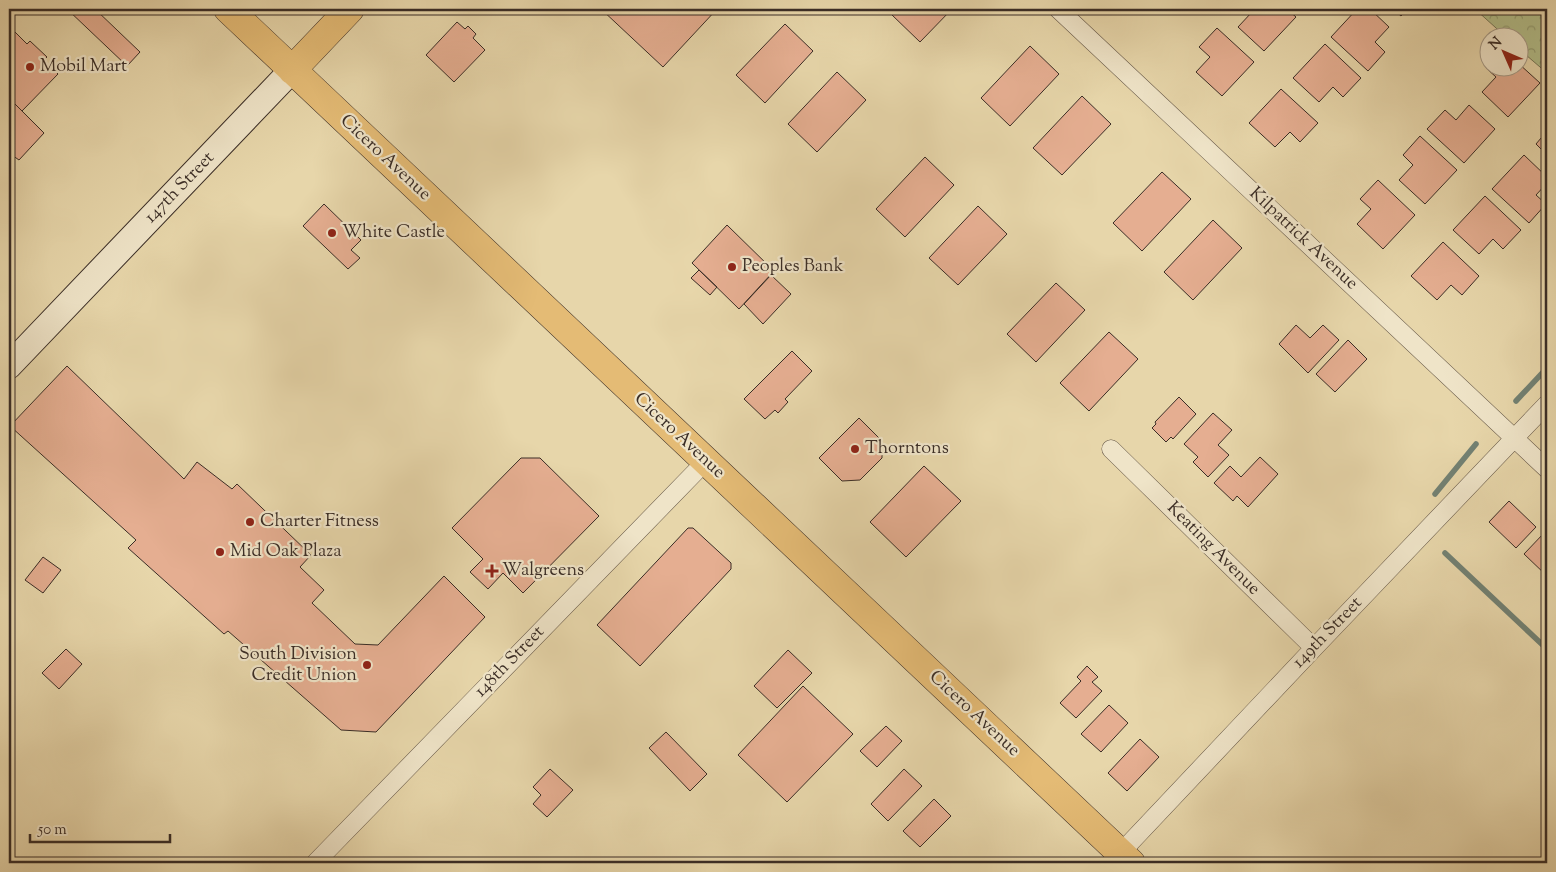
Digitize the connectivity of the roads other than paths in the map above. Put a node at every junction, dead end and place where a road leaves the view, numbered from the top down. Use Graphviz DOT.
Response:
graph roads {
  1 [pos="228,9"];
  2 [pos="350,9"];
  3 [pos="1058,9"];
  4 [pos="292,70"];
  5 [pos="9,366"];
  6 [pos="1547,404"];
  7 [pos="1515,438"];
  8 [pos="1112,449"];
  9 [pos="706,461"];
  10 [pos="1547,469"];
  11 [pos="1314,648"];
  12 [pos="1121,860"];
  13 [pos="315,863"];
  1 -- 4 [label="main road, Cicero Avenue"];
  2 -- 4 [label="main road, 147th Street"];
  3 -- 7 [label="street, Kilpatrick Avenue"];
  4 -- 5 [label="main road, 147th Street"];
  4 -- 9 [label="main road, Cicero Avenue"];
  6 -- 7 [label="street, 149th Street"];
  7 -- 10 [label="street, Kilpatrick Avenue"];
  7 -- 11 [label="street, 149th Street"];
  8 -- 11 [label="street, Keating Avenue"];
  9 -- 12 [label="main road, Cicero Avenue"];
  9 -- 13 [label="street, 148th Street"];
  11 -- 12 [label="street, 149th Street"];
}
